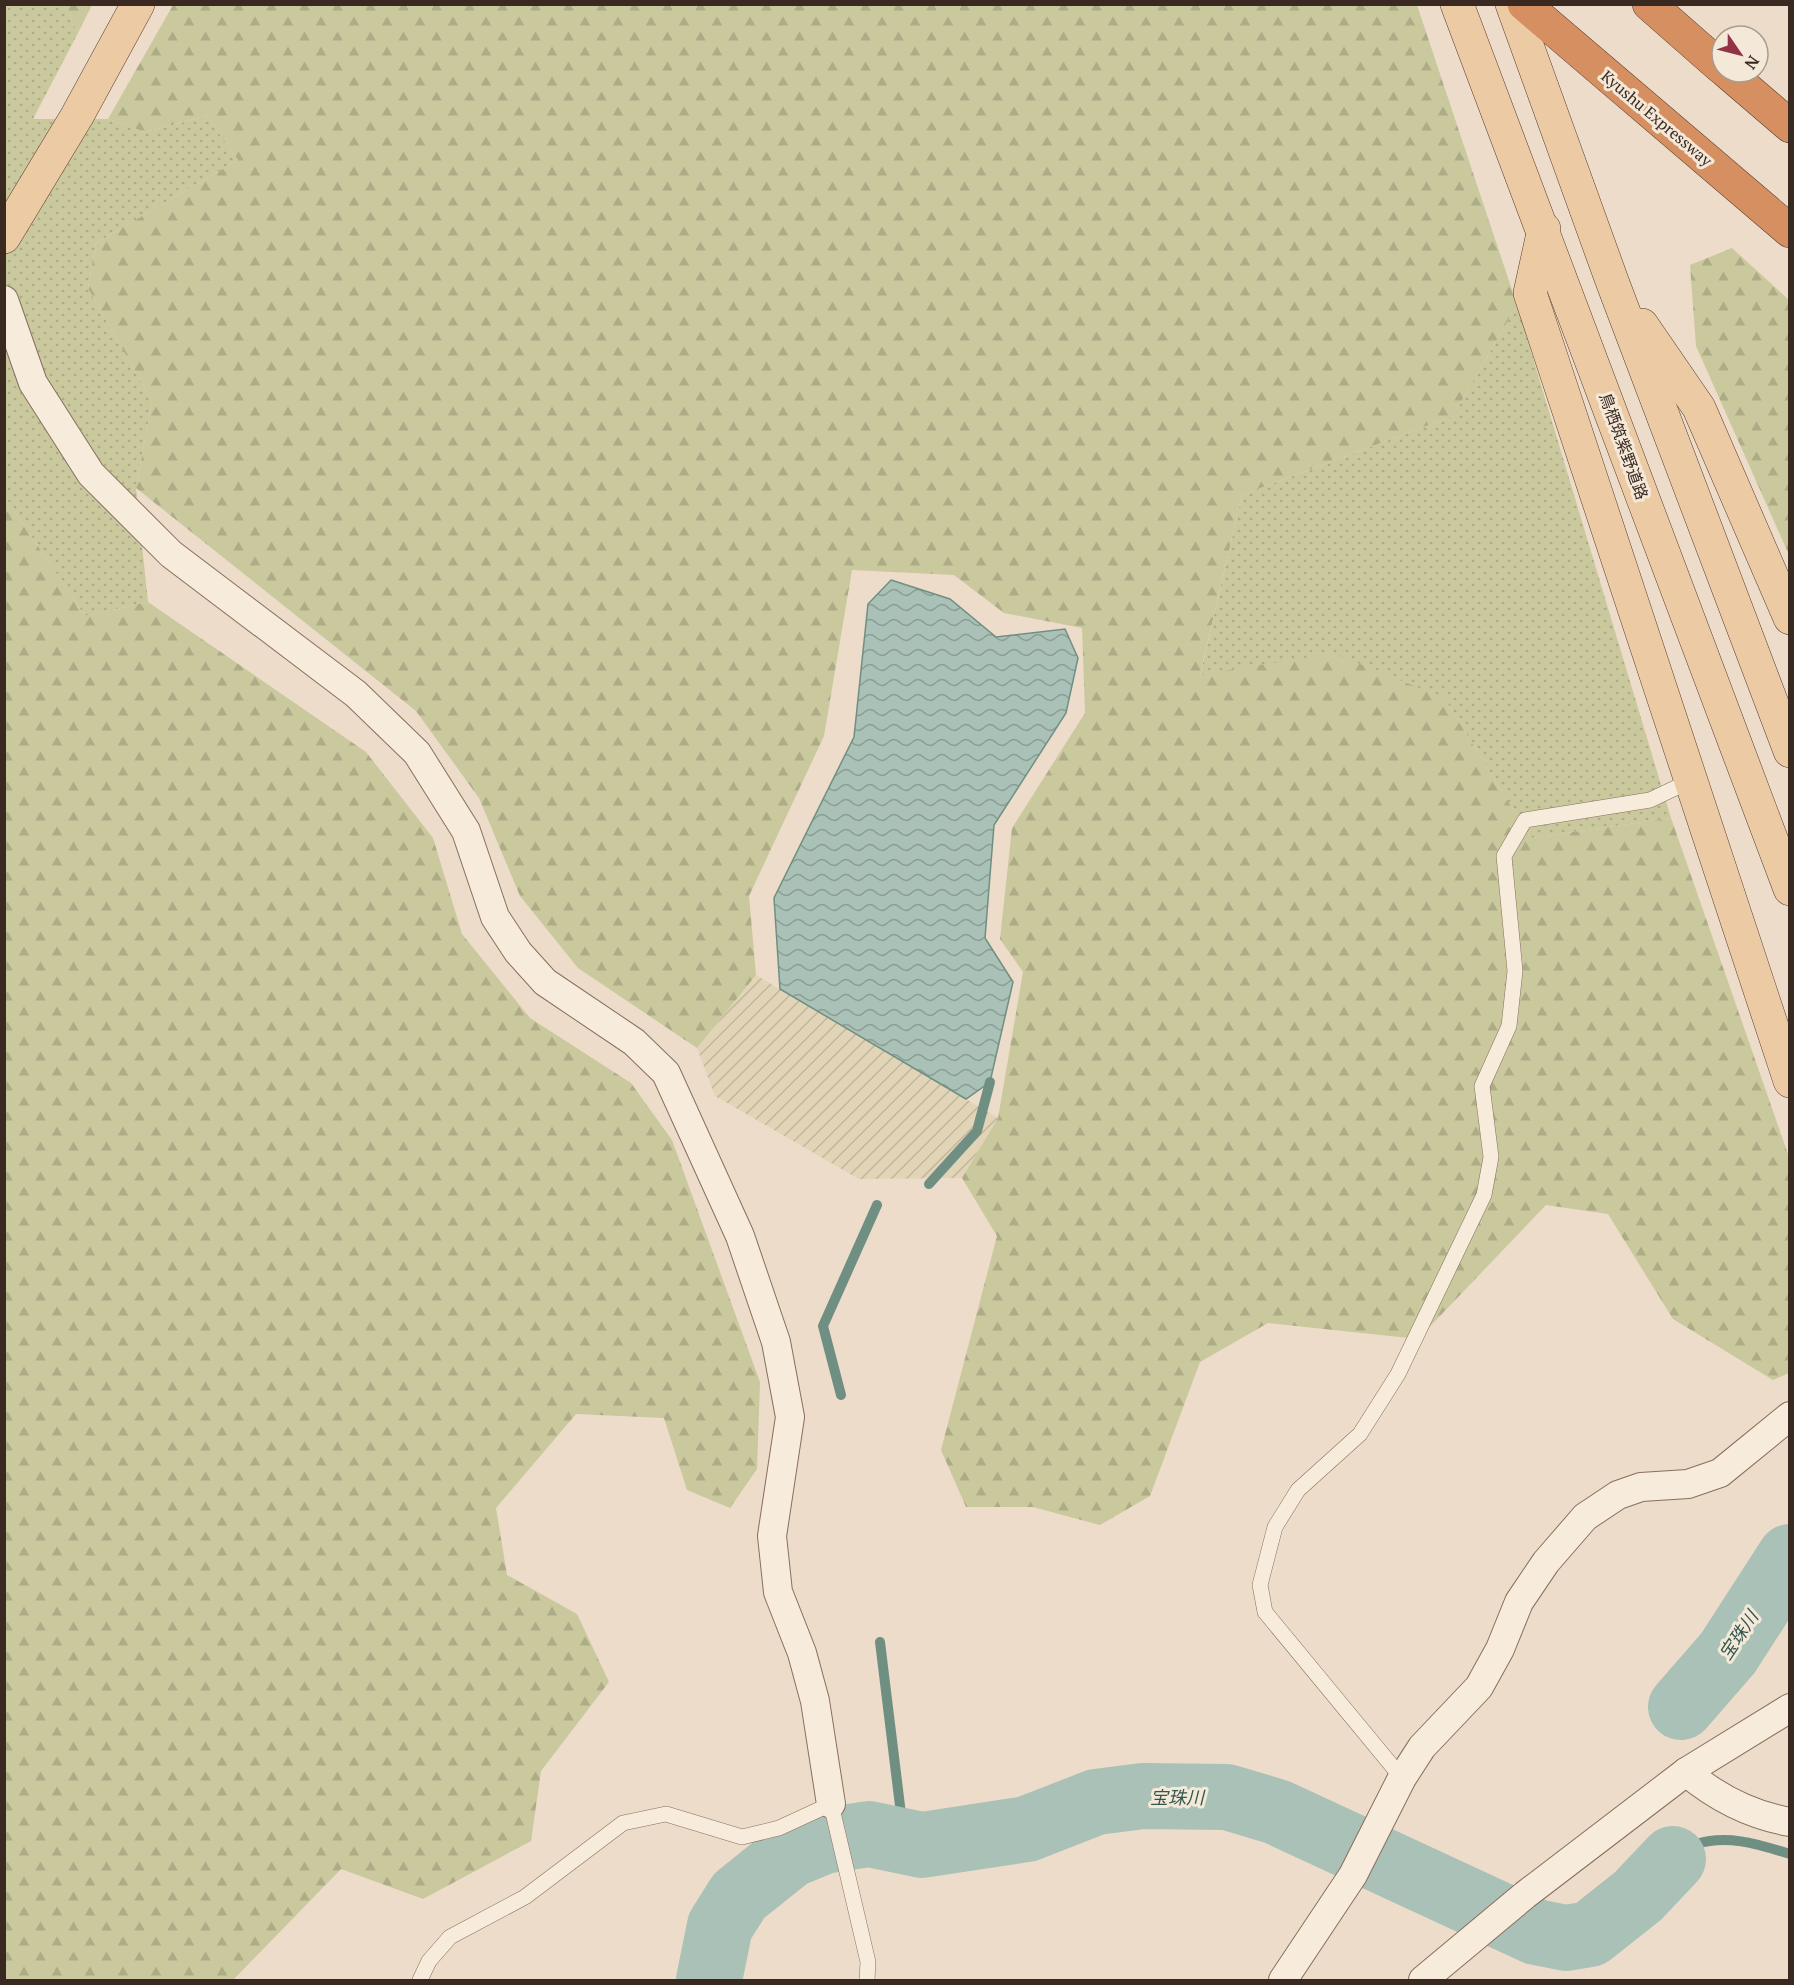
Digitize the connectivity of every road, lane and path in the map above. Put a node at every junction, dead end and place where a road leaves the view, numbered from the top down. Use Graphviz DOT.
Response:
graph roads {
  1 [pos="138,4"];
  2 [pos="1457,4"];
  3 [pos="1512,4"];
  4 [pos="1524,4"];
  5 [pos="1649,4"];
  6 [pos="1710,57"];
  7 [pos="1741,84"];
  8 [pos="1790,126"];
  9 [pos="1544,229"];
  10 [pos="1790,231"];
  11 [pos="4,237"];
  12 [pos="1612,282"];
  13 [pos="4,300"];
  14 [pos="1790,618"];
  15 [pos="1790,751"];
  16 [pos="1690,781"];
  17 [pos="1790,889"];
  18 [pos="1790,1081"];
  19 [pos="1790,1416"];
  20 [pos="1790,1708"];
  21 [pos="1686,1772"];
  22 [pos="1402,1778"];
  23 [pos="833,1814"];
  24 [pos="1790,1822"];
  25 [pos="420,1980"];
  26 [pos="867,1980"];
  27 [pos="1283,1980"];
  28 [pos="1423,1980"];
  1 -- 11 [label="main road"];
  2 -- 9 [label="main road, 鳥栖筑紫野道路"];
  3 -- 12 [label="main road"];
  4 -- 10 [label="highway, Kyushu Expressway"];
  5 -- 6 [label="highway"];
  7 -- 8 [label="highway"];
  9 -- 16 [label="main road"];
  9 -- 17 [label="main road, 鳥栖筑紫野道路"];
  12 -- 14 [label="main road"];
  12 -- 15 [label="main road"];
  13 -- 23 [label="street"];
  16 -- 18 [label="main road"];
  16 -- 22 [label="lane"];
  19 -- 22 [label="street"];
  20 -- 21 [label="street"];
  21 -- 24 [label="street"];
  21 -- 28 [label="street"];
  22 -- 27 [label="street"];
  23 -- 25 [label="lane"];
  23 -- 26 [label="lane"];
}
